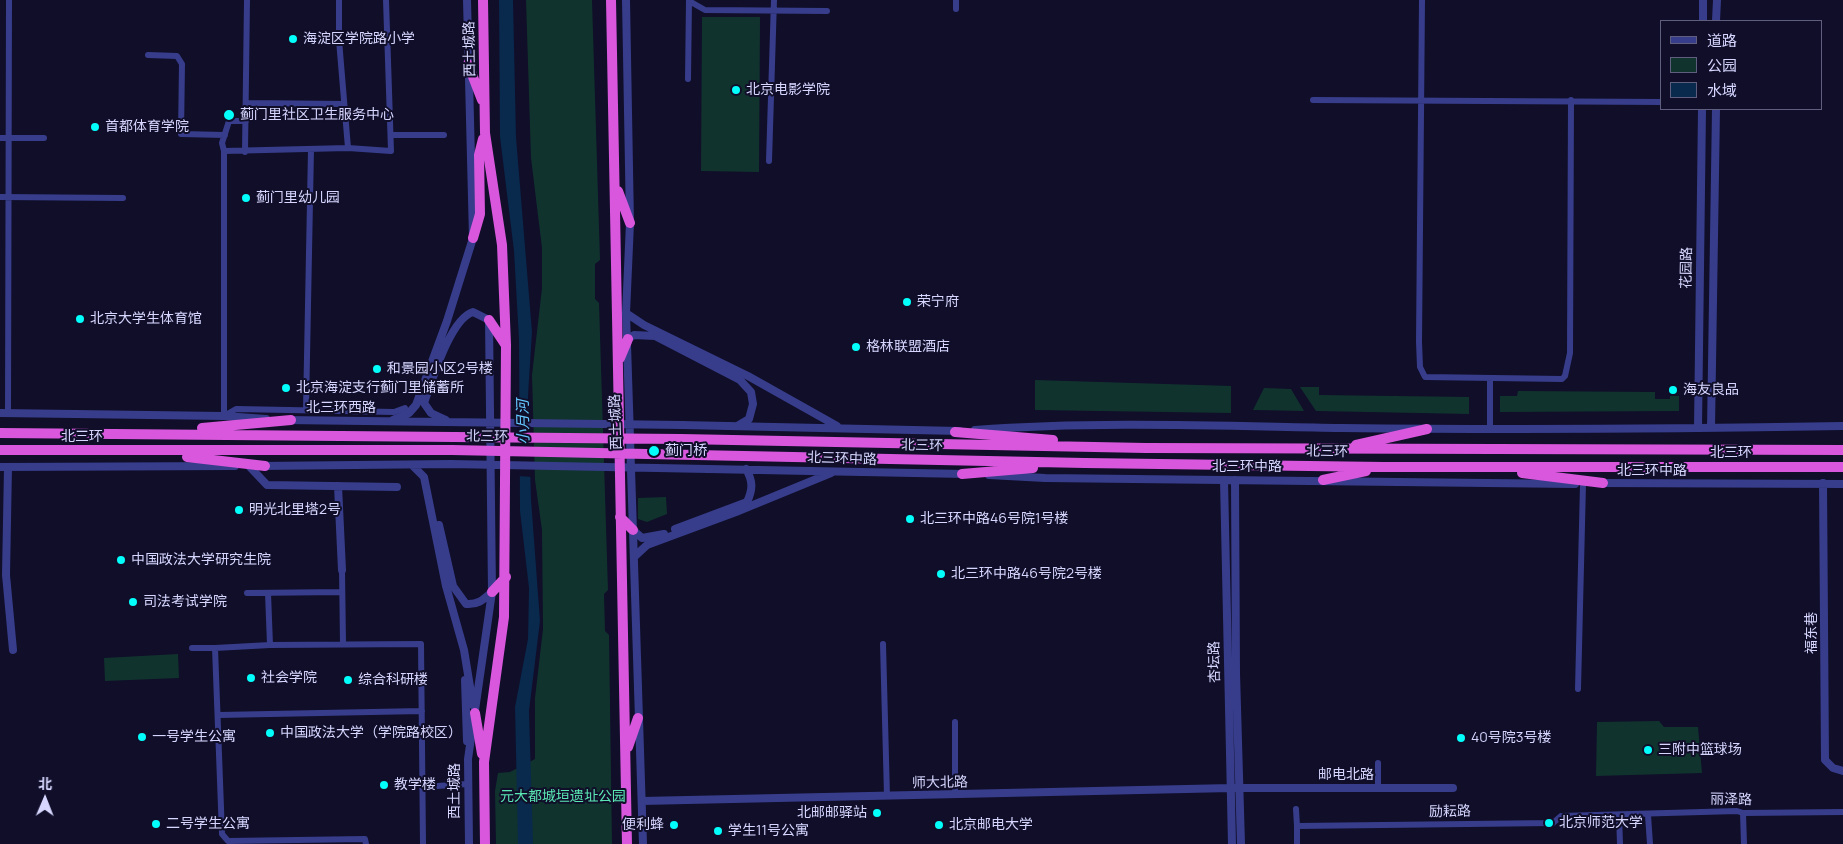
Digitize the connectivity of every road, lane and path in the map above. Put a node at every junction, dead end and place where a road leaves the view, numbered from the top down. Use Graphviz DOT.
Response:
graph roads {
  1 [pos="9,0"];
  2 [pos="247,0"];
  3 [pos="339,0"];
  4 [pos="386,0"];
  5 [pos="467,0"];
  6 [pos="483,0"];
  7 [pos="611,0"];
  8 [pos="626,0"];
  9 [pos="774,0"];
  10 [pos="956,0"];
  11 [pos="1422,0"];
  12 [pos="1703,0"];
  13 [pos="1716,0"];
  14 [pos="688,1"];
  15 [pos="956,9"];
  16 [pos="774,10"];
  17 [pos="827,11"];
  18 [pos="1702,20"];
  19 [pos="1716,20"];
  20 [pos="148,55"];
  21 [pos="468,64"];
  22 [pos="688,79"];
  23 [pos="1313,100"];
  24 [pos="1421,100"];
  25 [pos="1571,100"];
  26 [pos="246,102"];
  27 [pos="1660,102"];
  28 [pos="344,104"];
  29 [pos="484,106"];
  30 [pos="1702,110"];
  31 [pos="1716,110"];
  32 [pos="246,121"];
  33 [pos="485,133"];
  34 [pos="225,134"];
  35 [pos="391,135"];
  36 [pos="444,135"];
  37 [pos="0,138"];
  38 [pos="9,138"];
  39 [pos="44,138"];
  40 [pos="348,148"];
  41 [pos="312,149"];
  42 [pos="224,151"];
  43 [pos="245,152"];
  44 [pos="769,160"];
  45 [pos="1715,178"];
  46 [pos="1701,179"];
  47 [pos="615,183"];
  48 [pos="0,197"];
  49 [pos="9,197"];
  50 [pos="123,198"];
  51 [pos="630,223"];
  52 [pos="473,238"];
  53 [pos="618,296"];
  54 [pos="0,310"];
  55 [pos="8,311"];
  56 [pos="626,313"];
  57 [pos="489,320"];
  58 [pos="628,339"];
  59 [pos="506,345"];
  60 [pos="618,366"];
  61 [pos="1490,379"];
  62 [pos="405,408"];
  63 [pos="306,409"];
  64 [pos="4,413"];
  65 [pos="224,416"];
  66 [pos="291,420"];
  67 [pos="389,421"];
  68 [pos="450,422"];
  69 [pos="738,426"];
  70 [pos="1843,426"];
  71 [pos="839,427"];
  72 [pos="1698,428"];
  73 [pos="1711,428"];
  74 [pos="1427,429"];
  75 [pos="1490,429"];
  76 [pos="3,432"];
  77 [pos="955,432"];
  78 [pos="142,434"];
  79 [pos="1146,448"];
  80 [pos="1338,449"];
  81 [pos="1843,450"];
  82 [pos="3,451"];
  83 [pos="141,452"];
  84 [pos="1084,463"];
  85 [pos="435,464"];
  86 [pos="412,465"];
  87 [pos="249,466"];
  88 [pos="265,466"];
  89 [pos="4,467"];
  90 [pos="1384,467"];
  91 [pos="1481,467"];
  92 [pos="1843,467"];
  93 [pos="746,469"];
  94 [pos="836,470"];
  95 [pos="962,474"];
  96 [pos="1224,480"];
  97 [pos="1235,480"];
  98 [pos="1323,480"];
  99 [pos="1603,483"];
  100 [pos="1823,483"];
  101 [pos="1582,484"];
  102 [pos="1843,484"];
  103 [pos="338,486"];
  104 [pos="397,486"];
  105 [pos="620,517"];
  106 [pos="633,530"];
  107 [pos="634,557"];
  108 [pos="342,570"];
  109 [pos="506,577"];
  110 [pos="342,592"];
  111 [pos="492,592"];
  112 [pos="247,593"];
  113 [pos="268,593"];
  114 [pos="343,644"];
  115 [pos="883,644"];
  116 [pos="270,645"];
  117 [pos="192,648"];
  118 [pos="215,648"];
  119 [pos="14,650"];
  120 [pos="464,650"];
  121 [pos="1578,689"];
  122 [pos="422,711"];
  123 [pos="474,713"];
  124 [pos="219,715"];
  125 [pos="638,718"];
  126 [pos="955,722"];
  127 [pos="626,753"];
  128 [pos="468,759"];
  129 [pos="484,762"];
  130 [pos="1378,764"];
  131 [pos="1843,771"];
  132 [pos="468,784"];
  133 [pos="422,786"];
  134 [pos="1235,788"];
  135 [pos="1378,788"];
  136 [pos="1453,788"];
  137 [pos="955,795"];
  138 [pos="887,796"];
  139 [pos="642,801"];
  140 [pos="1296,810"];
  141 [pos="1843,812"];
  142 [pos="1743,813"];
  143 [pos="1619,815"];
  144 [pos="1648,815"];
  145 [pos="1297,826"];
  146 [pos="366,844"];
  147 [pos="424,844"];
  148 [pos="469,844"];
  149 [pos="485,844"];
  150 [pos="627,844"];
  151 [pos="643,844"];
  152 [pos="1232,844"];
  153 [pos="1241,844"];
  154 [pos="1297,844"];
  155 [pos="1620,844"];
  156 [pos="1650,844"];
  157 [pos="1744,844"];
  1 -- 38 [label="street"];
  2 -- 26 [label="street"];
  3 -- 28 [label="street"];
  4 -- 35 [label="street"];
  5 -- 21 [label="street, 西土城路"];
  6 -- 29 [label="highway, 西土城路"];
  7 -- 47 [label="highway, 西土城路"];
  8 -- 51 [label="street, 西土城路"];
  9 -- 16 [label="street"];
  10 -- 15 [label="street"];
  11 -- 24 [label="street"];
  12 -- 18 [label="street"];
  13 -- 19 [label="street"];
  14 -- 16 [label="street"];
  14 -- 22 [label="street"];
  16 -- 17 [label="street"];
  16 -- 44 [label="street"];
  20 -- 34 [label="street"];
  21 -- 29 [label="highway"];
  21 -- 52 [label="street, 西土城路"];
  23 -- 24 [label="street"];
  24 -- 25 [label="street"];
  24 -- 61 [label="street"];
  25 -- 27 [label="street"];
  25 -- 61 [label="street"];
  26 -- 28 [label="street"];
  26 -- 32 [label="street"];
  28 -- 40 [label="street"];
  29 -- 33 [label="highway, 西土城路"];
  30 -- 46 [label="street, 花园路"];
  31 -- 45 [label="street, 花园路"];
  32 -- 34 [label="street"];
  32 -- 43 [label="street"];
  33 -- 52 [label="highway"];
  33 -- 59 [label="highway, 西土城路"];
  34 -- 42 [label="street"];
  35 -- 36 [label="street"];
  35 -- 40 [label="street"];
  37 -- 38 [label="street"];
  38 -- 39 [label="street"];
  38 -- 49 [label="street"];
  40 -- 41 [label="street"];
  41 -- 43 [label="street"];
  41 -- 63 [label="street"];
  42 -- 43 [label="street"];
  42 -- 65 [label="street"];
  45 -- 46 [label="street"];
  45 -- 73 [label="street, 花园路"];
  46 -- 72 [label="street, 花园路"];
  47 -- 51 [label="highway"];
  47 -- 53 [label="highway, 西土城路"];
  48 -- 49 [label="street"];
  49 -- 50 [label="street"];
  49 -- 55 [label="street"];
  51 -- 56 [label="street, 西土城路"];
  52 -- 67 [label="street, 西土城路"];
  53 -- 56 [label="highway"];
  53 -- 60 [label="highway, 西土城路"];
  54 -- 55 [label="street"];
  55 -- 64 [label="street"];
  56 -- 58 [label="street, 西土城路"];
  56 -- 71 [label="street"];
  57 -- 59 [label="highway"];
  57 -- 68 [label="street"];
  57 -- 111 [label="street, 西土城路"];
  58 -- 60 [label="highway"];
  58 -- 69 [label="street"];
  58 -- 106 [label="street, 西土城路"];
  59 -- 109 [label="highway, 西土城路"];
  60 -- 105 [label="highway, 西土城路"];
  61 -- 75 [label="street"];
  62 -- 63 [label="street"];
  63 -- 65 [label="street"];
  64 -- 65 [label="street, 北三环西路"];
  65 -- 66 [label="street, 北三环西路"];
  66 -- 67 [label="street, 北三环西路"];
  66 -- 78 [label="highway"];
  67 -- 68 [label="street, 北三环西路"];
  68 -- 69 [label="street, 北三环西路"];
  69 -- 71 [label="street"];
  70 -- 73 [label="street"];
  71 -- 77 [label="street"];
  72 -- 73 [label="street"];
  72 -- 75 [label="street"];
  74 -- 75 [label="street"];
  74 -- 77 [label="street"];
  74 -- 80 [label="highway"];
  76 -- 78 [label="highway, 北三环"];
  77 -- 79 [label="highway"];
  78 -- 79 [label="highway, 北三环"];
  79 -- 80 [label="highway, 北三环"];
  80 -- 81 [label="highway, 北三环"];
  82 -- 83 [label="highway, 北三环"];
  83 -- 84 [label="highway, 北三环"];
  83 -- 88 [label="highway"];
  84 -- 90 [label="highway, 北三环"];
  84 -- 95 [label="highway"];
  85 -- 86 [label="street"];
  85 -- 93 [label="street, 北三环中路"];
  85 -- 111 [label="street"];
  86 -- 88 [label="street"];
  86 -- 120 [label="street"];
  87 -- 88 [label="street"];
  87 -- 89 [label="street"];
  87 -- 103 [label="street"];
  89 -- 119 [label="street"];
  90 -- 91 [label="highway, 北三环"];
  90 -- 98 [label="highway"];
  91 -- 92 [label="highway, 北三环"];
  91 -- 99 [label="highway"];
  93 -- 94 [label="street, 北三环中路"];
  93 -- 106 [label="street"];
  94 -- 95 [label="street, 北三环中路"];
  94 -- 107 [label="street"];
  95 -- 96 [label="street, 北三环中路"];
  96 -- 97 [label="street, 北三环中路"];
  96 -- 134 [label="street, 杏坛路"];
  97 -- 98 [label="street, 北三环中路"];
  97 -- 134 [label="street, 杏坛路"];
  98 -- 101 [label="street, 北三环中路"];
  99 -- 100 [label="street, 北三环中路"];
  99 -- 101 [label="street, 北三环中路"];
  100 -- 102 [label="street, 北三环中路"];
  100 -- 131 [label="street, 福东巷"];
  101 -- 121 [label="street"];
  103 -- 104 [label="street"];
  103 -- 108 [label="street"];
  105 -- 106 [label="highway"];
  105 -- 127 [label="highway, 西土城路"];
  106 -- 107 [label="street, 西土城路"];
  107 -- 125 [label="street, 西土城路"];
  108 -- 110 [label="street"];
  109 -- 111 [label="highway"];
  109 -- 129 [label="highway, 西土城路"];
  110 -- 113 [label="street"];
  110 -- 114 [label="street"];
  111 -- 123 [label="street, 西土城路"];
  112 -- 113 [label="street"];
  113 -- 116 [label="street"];
  114 -- 116 [label="street"];
  114 -- 122 [label="street"];
  115 -- 138 [label="street"];
  116 -- 118 [label="street"];
  117 -- 118 [label="street"];
  118 -- 124 [label="street"];
  120 -- 123 [label="street"];
  120 -- 128 [label="street"];
  122 -- 124 [label="street"];
  122 -- 133 [label="street"];
  123 -- 128 [label="street, 西土城路"];
  123 -- 129 [label="highway"];
  124 -- 146 [label="street"];
  125 -- 127 [label="highway"];
  125 -- 139 [label="street, 西土城路"];
  126 -- 137 [label="street"];
  127 -- 150 [label="highway, 西土城路"];
  128 -- 132 [label="street, 西土城路"];
  129 -- 149 [label="highway"];
  130 -- 135 [label="street"];
  132 -- 133 [label="street"];
  132 -- 148 [label="street, 西土城路"];
  133 -- 147 [label="street"];
  134 -- 135 [label="street, 邮电北路"];
  134 -- 137 [label="street, 师大北路"];
  134 -- 152 [label="street, 杏坛路"];
  134 -- 153 [label="street, 杏坛路"];
  135 -- 136 [label="street, 邮电北路"];
  137 -- 138 [label="street, 师大北路"];
  138 -- 139 [label="street, 师大北路"];
  139 -- 151 [label="street, 西土城路"];
  140 -- 145 [label="street"];
  141 -- 142 [label="street, 丽泽路"];
  142 -- 144 [label="street, 丽泽路"];
  142 -- 157 [label="street"];
  143 -- 144 [label="street, 丽泽路"];
  143 -- 145 [label="street, 励耘路"];
  143 -- 155 [label="street"];
  144 -- 156 [label="street"];
  145 -- 154 [label="street"];
}
